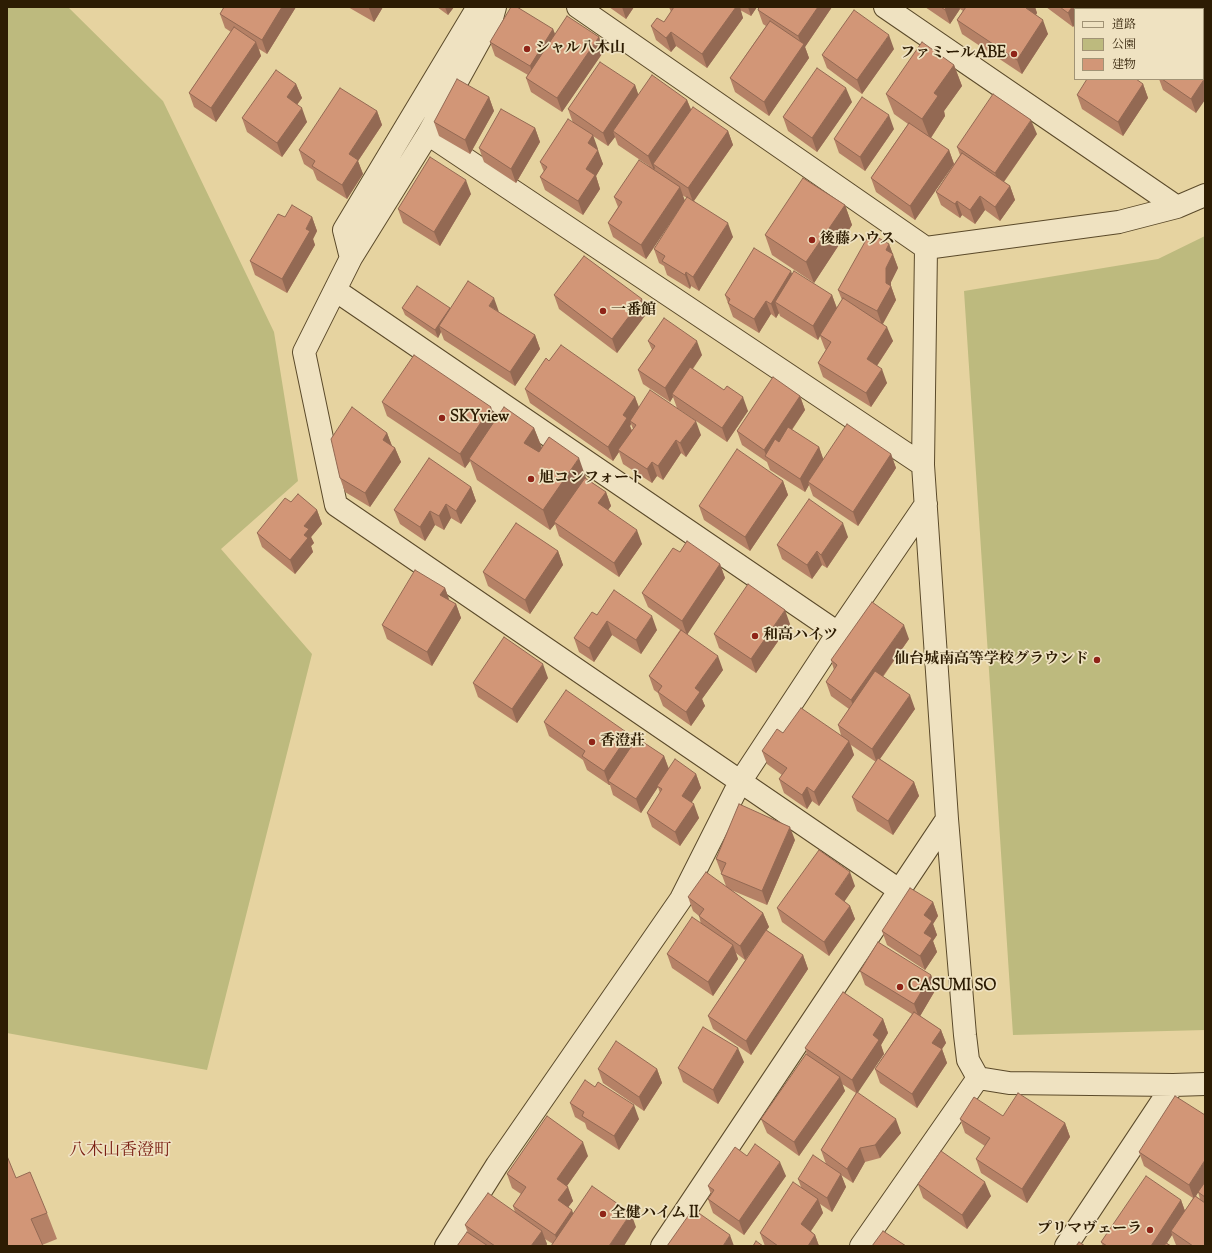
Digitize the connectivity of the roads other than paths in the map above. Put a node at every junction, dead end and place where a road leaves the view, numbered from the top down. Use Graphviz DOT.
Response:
graph roads {
  1 [pos="478,7"];
  2 [pos="495,7"];
  3 [pos="578,7"];
  4 [pos="885,7"];
  5 [pos="428,134"];
  6 [pos="1205,195"];
  7 [pos="1177,207"];
  8 [pos="926,248"];
  9 [pos="351,258"];
  10 [pos="335,290"];
  11 [pos="923,465"];
  12 [pos="926,504"];
  13 [pos="838,633"];
  14 [pos="740,782"];
  15 [pos="947,819"];
  16 [pos="899,890"];
  17 [pos="978,1078"];
  18 [pos="1205,1084"];
  19 [pos="1173,1085"];
  20 [pos="446,1246"];
  21 [pos="662,1246"];
  22 [pos="861,1246"];
  23 [pos="1066,1246"];
  1 -- 9 [label="street"];
  2 -- 5 [label="street"];
  3 -- 8 [label="street"];
  4 -- 7 [label="street"];
  5 -- 9 [label="street"];
  5 -- 11 [label="street"];
  6 -- 7 [label="street"];
  7 -- 8 [label="street"];
  8 -- 11 [label="street"];
  9 -- 10 [label="street"];
  10 -- 13 [label="street"];
  10 -- 14 [label="street"];
  11 -- 12 [label="street"];
  12 -- 13 [label="street"];
  12 -- 15 [label="street"];
  13 -- 14 [label="street"];
  14 -- 16 [label="street"];
  14 -- 20 [label="street"];
  15 -- 16 [label="street"];
  15 -- 17 [label="street"];
  16 -- 21 [label="street"];
  17 -- 19 [label="street"];
  17 -- 22 [label="street"];
  18 -- 19 [label="street"];
  19 -- 23 [label="street"];
}
